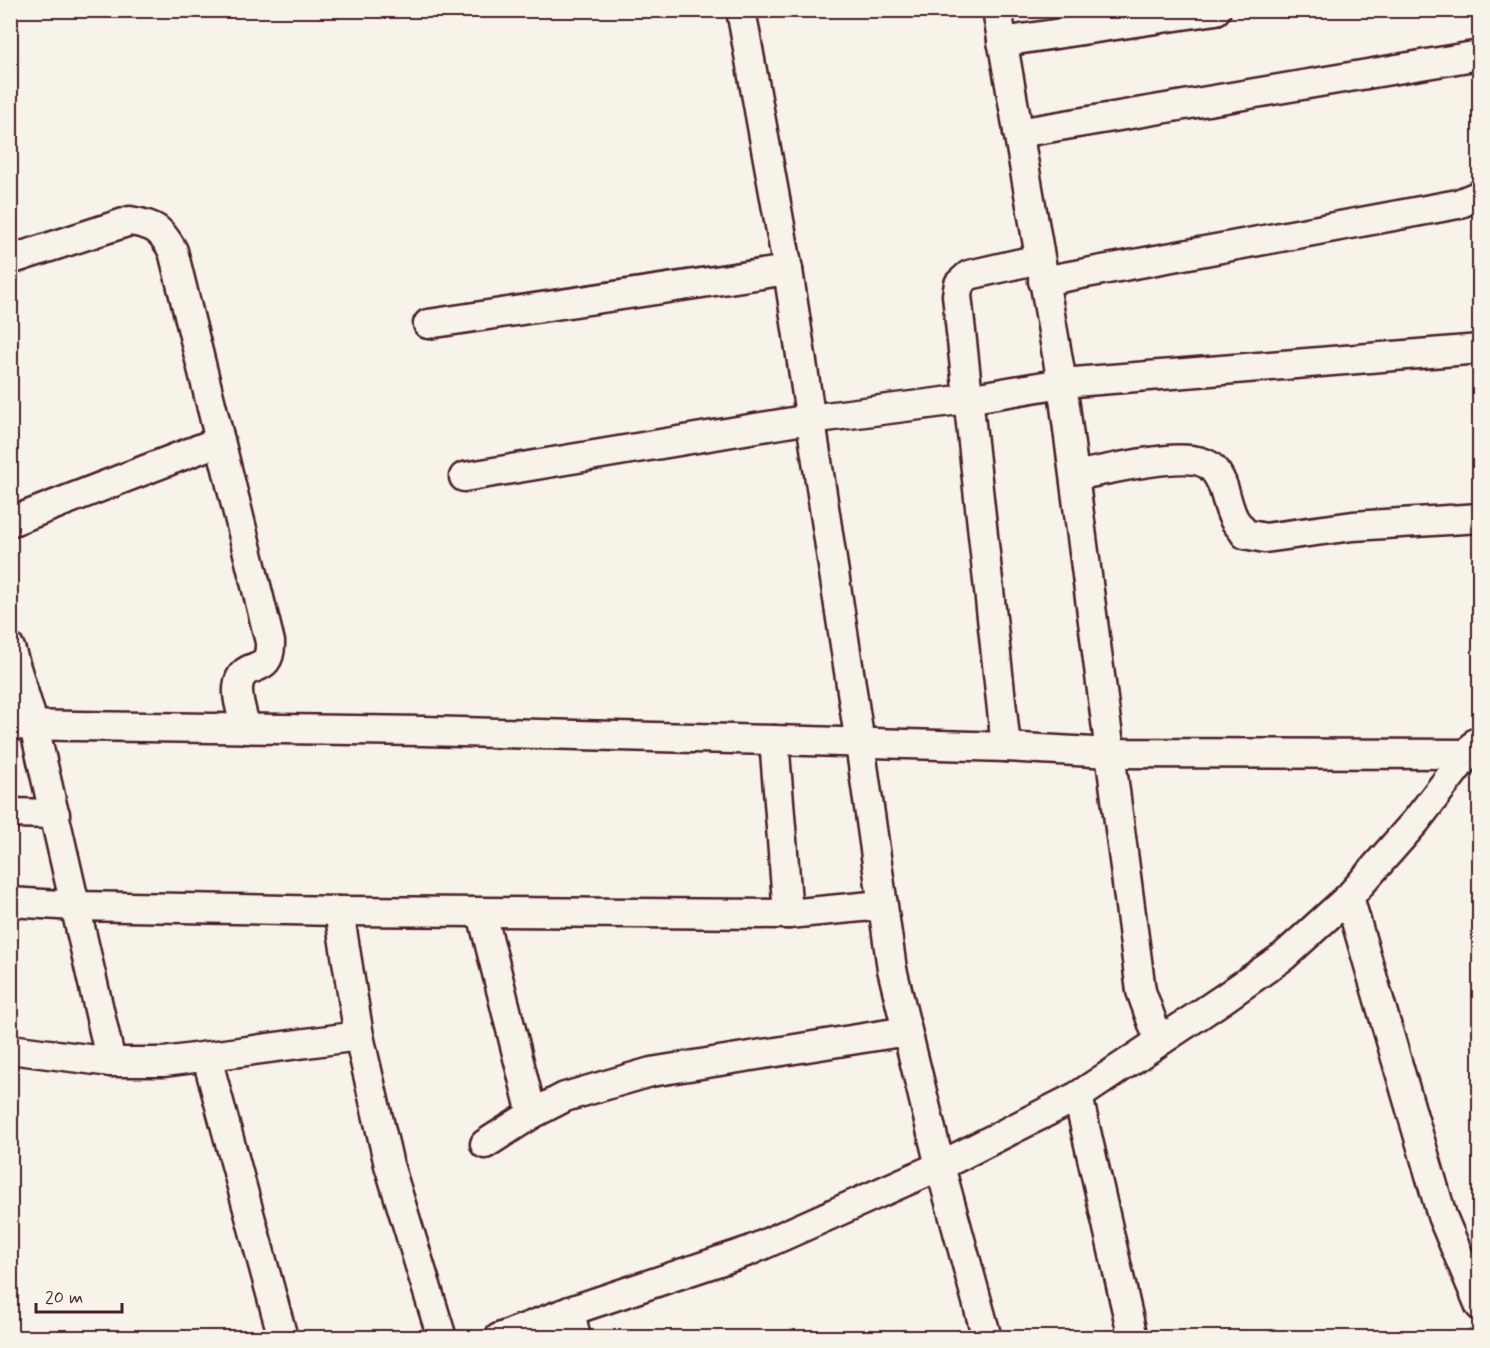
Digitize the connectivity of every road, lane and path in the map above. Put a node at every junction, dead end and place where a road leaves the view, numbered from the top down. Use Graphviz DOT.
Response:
graph roads {
  1 [pos="741,10"];
  2 [pos="997,10"];
  3 [pos="1216,10"];
  4 [pos="1002,42"];
  5 [pos="1479,55"];
  6 [pos="1018,133"];
  7 [pos="1479,195"];
  8 [pos="10,260"];
  9 [pos="788,270"];
  10 [pos="1041,270"];
  11 [pos="428,324"];
  12 [pos="1479,349"];
  13 [pos="1062,383"];
  14 [pos="967,399"];
  15 [pos="810,419"];
  16 [pos="220,441"];
  17 [pos="1075,476"];
  18 [pos="464,477"];
  19 [pos="1479,518"];
  20 [pos="10,522"];
  21 [pos="10,648"];
  22 [pos="22,726"];
  23 [pos="246,729"];
  24 [pos="774,740"];
  25 [pos="860,744"];
  26 [pos="1006,747"];
  27 [pos="1476,749"];
  28 [pos="1111,753"];
  29 [pos="10,813"];
  30 [pos="55,814"];
  31 [pos="1349,897"];
  32 [pos="10,902"];
  33 [pos="882,905"];
  34 [pos="75,906"];
  35 [pos="339,911"];
  36 [pos="482,913"];
  37 [pos="788,914"];
  38 [pos="907,1031"];
  39 [pos="359,1036"];
  40 [pos="1159,1041"];
  41 [pos="10,1049"];
  42 [pos="207,1058"];
  43 [pos="111,1062"];
  44 [pos="1078,1096"];
  45 [pos="532,1114"];
  46 [pos="485,1144"];
  47 [pos="940,1166"];
  48 [pos="1479,1306"];
  49 [pos="573,1324"];
  50 [pos="283,1338"];
  51 [pos="442,1338"];
  52 [pos="499,1338"];
  53 [pos="987,1338"];
  54 [pos="1133,1338"];
  1 -- 9 [label="street"];
  2 -- 4 [label="street"];
  3 -- 4 [label="street"];
  4 -- 6 [label="street"];
  5 -- 6 [label="street"];
  6 -- 10 [label="street"];
  7 -- 10 [label="street"];
  8 -- 16 [label="street"];
  9 -- 11 [label="street"];
  9 -- 15 [label="street"];
  10 -- 13 [label="street"];
  10 -- 14 [label="street"];
  12 -- 13 [label="street"];
  13 -- 14 [label="street"];
  13 -- 17 [label="street"];
  14 -- 15 [label="street"];
  14 -- 26 [label="street"];
  15 -- 18 [label="street"];
  15 -- 25 [label="street"];
  16 -- 20 [label="street"];
  16 -- 23 [label="street"];
  17 -- 19 [label="street"];
  17 -- 28 [label="street"];
  21 -- 22 [label="street"];
  22 -- 23 [label="street"];
  22 -- 30 [label="street"];
  23 -- 24 [label="street"];
  24 -- 25 [label="street"];
  24 -- 37 [label="street"];
  25 -- 26 [label="street"];
  25 -- 33 [label="street"];
  26 -- 28 [label="street"];
  27 -- 28 [label="street"];
  27 -- 31 [label="street"];
  28 -- 40 [label="street"];
  29 -- 30 [label="street"];
  30 -- 34 [label="street"];
  31 -- 40 [label="street"];
  31 -- 48 [label="street"];
  32 -- 34 [label="street"];
  33 -- 37 [label="street"];
  33 -- 38 [label="street"];
  34 -- 35 [label="street"];
  34 -- 43 [label="street"];
  35 -- 36 [label="street"];
  35 -- 39 [label="street"];
  36 -- 37 [label="street"];
  36 -- 45 [label="street"];
  38 -- 45 [label="street"];
  38 -- 47 [label="street"];
  39 -- 42 [label="street"];
  39 -- 51 [label="street"];
  40 -- 44 [label="street"];
  41 -- 43 [label="street"];
  42 -- 43 [label="street"];
  42 -- 50 [label="street"];
  44 -- 47 [label="street"];
  44 -- 54 [label="street"];
  45 -- 46 [label="street"];
  47 -- 49 [label="street"];
  47 -- 53 [label="street"];
  49 -- 52 [label="street"];
}
